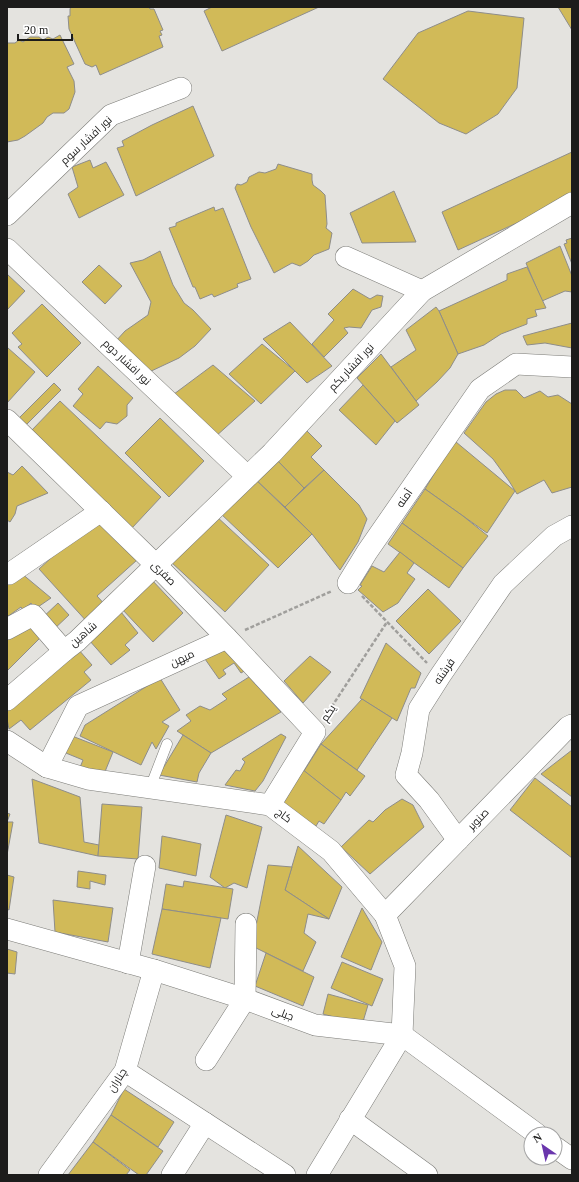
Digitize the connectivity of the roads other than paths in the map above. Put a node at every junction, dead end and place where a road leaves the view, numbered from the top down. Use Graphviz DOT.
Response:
graph roads {
  1 [pos="181,88"];
  2 [pos="572,203"];
  3 [pos="7,215"];
  4 [pos="7,249"];
  5 [pos="346,257"];
  6 [pos="422,291"];
  7 [pos="572,367"];
  8 [pos="7,420"];
  9 [pos="247,476"];
  10 [pos="101,511"];
  11 [pos="572,526"];
  12 [pos="156,565"];
  13 [pos="9,574"];
  14 [pos="348,583"];
  15 [pos="7,629"];
  16 [pos="227,638"];
  17 [pos="64,651"];
  18 [pos="7,700"];
  19 [pos="572,725"];
  20 [pos="315,732"];
  21 [pos="7,741"];
  22 [pos="167,744"];
  23 [pos="47,767"];
  24 [pos="150,788"];
  25 [pos="270,805"];
  26 [pos="458,840"];
  27 [pos="145,866"];
  28 [pos="386,915"];
  29 [pos="246,924"];
  30 [pos="7,929"];
  31 [pos="128,962"];
  32 [pos="154,970"];
  33 [pos="245,999"];
  34 [pos="402,1035"];
  35 [pos="206,1060"];
  36 [pos="125,1071"];
  37 [pos="350,1119"];
  38 [pos="205,1123"];
  39 [pos="526,1126"];
  40 [pos="563,1153"];
  41 [pos="572,1159"];
  42 [pos="49,1175"];
  43 [pos="172,1175"];
  44 [pos="286,1175"];
  45 [pos="317,1175"];
  46 [pos="427,1175"];
  1 -- 3 [label="street, نور افشار سوم"];
  2 -- 6 [label="street, نور افشار یکم"];
  4 -- 9 [label="street, نور افشار دوم"];
  5 -- 6 [label="street"];
  6 -- 9 [label="street, نور افشار یکم"];
  7 -- 14 [label="street, آمنه"];
  8 -- 10 [label="street, صفری"];
  9 -- 12 [label="street, نور افشار یکم"];
  10 -- 12 [label="street, صفری"];
  10 -- 13 [label="street"];
  11 -- 26 [label="street, فرشته"];
  12 -- 16 [label="street, صفری"];
  12 -- 17 [label="street, شاهین"];
  15 -- 17 [label="street"];
  16 -- 20 [label="street, صفری"];
  16 -- 23 [label="street, میهن"];
  17 -- 18 [label="street, شاهین"];
  19 -- 26 [label="street, صنوبر"];
  20 -- 25 [label="street, یکم"];
  21 -- 23 [label="street, کاج"];
  22 -- 24 [label="lane"];
  23 -- 24 [label="street, کاج"];
  24 -- 25 [label="street, کاج"];
  25 -- 28 [label="street, کاج"];
  26 -- 28 [label="street, صنوبر"];
  27 -- 31 [label="street"];
  28 -- 34 [label="street, کاج"];
  29 -- 33 [label="street"];
  30 -- 31 [label="street, جبلی"];
  31 -- 32 [label="street, جبلی"];
  32 -- 33 [label="street, جبلی"];
  32 -- 36 [label="street, چناران"];
  33 -- 34 [label="street, جبلی"];
  33 -- 35 [label="street"];
  34 -- 37 [label="street"];
  34 -- 39 [label="street, جبلی"];
  36 -- 38 [label="street"];
  36 -- 42 [label="street, چناران"];
  37 -- 45 [label="street"];
  37 -- 46 [label="street"];
  38 -- 43 [label="street"];
  38 -- 44 [label="street"];
  40 -- 41 [label="street"];
}
